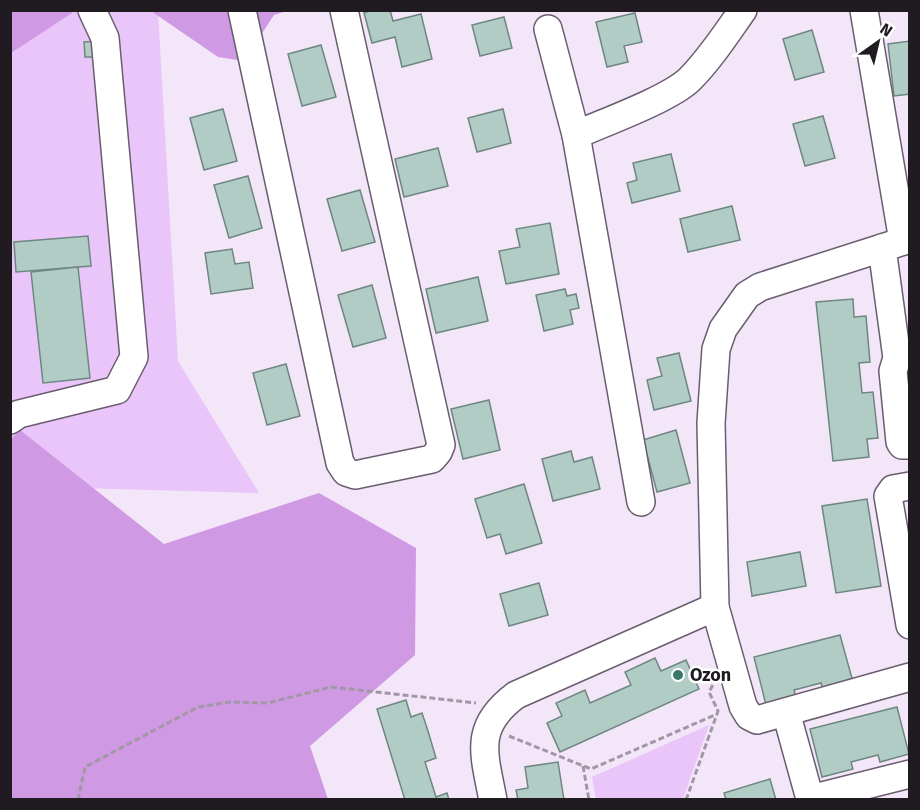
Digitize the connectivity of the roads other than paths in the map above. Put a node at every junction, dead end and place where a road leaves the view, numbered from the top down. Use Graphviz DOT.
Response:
graph roads {
  1 [pos="92,10"];
  2 [pos="242,10"];
  3 [pos="344,10"];
  4 [pos="744,10"];
  5 [pos="867,11"];
  6 [pos="548,29"];
  7 [pos="576,135"];
  8 [pos="898,243"];
  9 [pos="903,356"];
  10 [pos="10,420"];
  11 [pos="909,445"];
  12 [pos="909,486"];
  13 [pos="641,502"];
  14 [pos="715,607"];
  15 [pos="909,625"];
  16 [pos="909,677"];
  17 [pos="786,712"];
  18 [pos="909,774"];
  19 [pos="493,800"];
  20 [pos="810,800"];
  1 -- 10 [label="street"];
  2 -- 3 [label="street"];
  4 -- 7 [label="street"];
  5 -- 8 [label="street"];
  6 -- 7 [label="street"];
  7 -- 13 [label="street"];
  8 -- 9 [label="street"];
  8 -- 14 [label="street"];
  9 -- 11 [label="street"];
  12 -- 15 [label="street"];
  14 -- 17 [label="street"];
  14 -- 19 [label="street"];
  16 -- 17 [label="street"];
  17 -- 20 [label="street"];
  18 -- 20 [label="street"];
}
